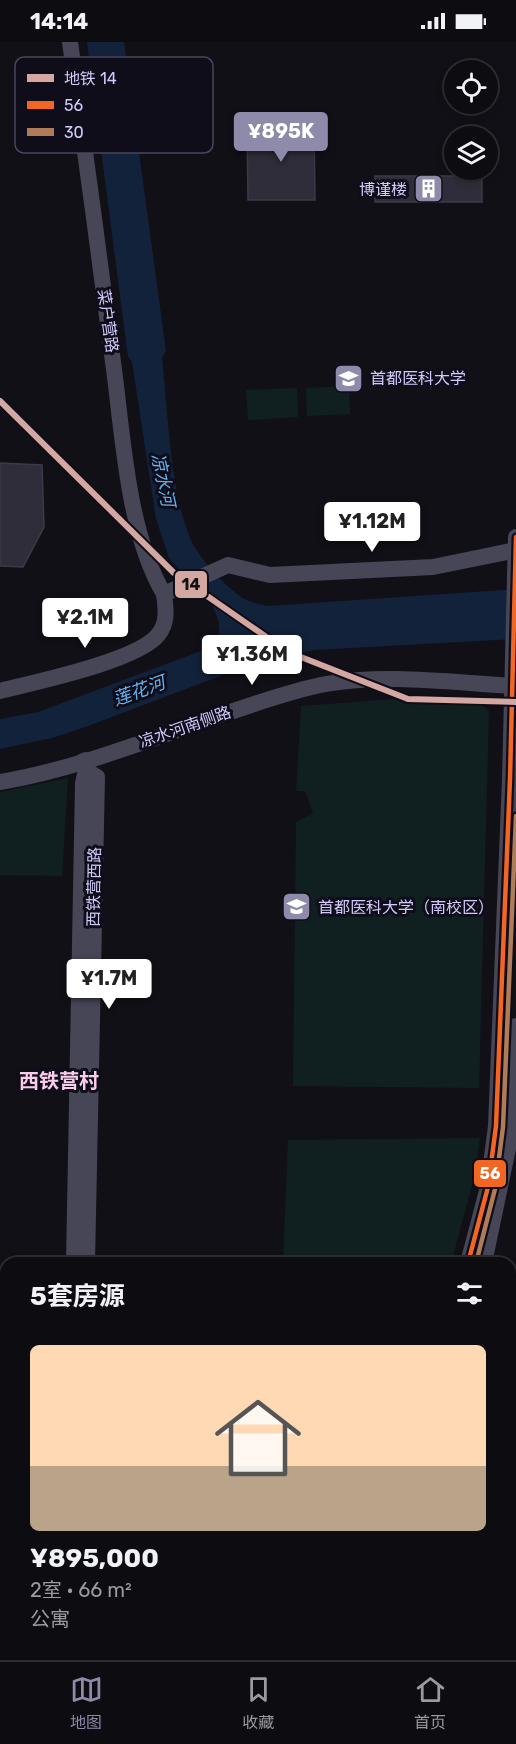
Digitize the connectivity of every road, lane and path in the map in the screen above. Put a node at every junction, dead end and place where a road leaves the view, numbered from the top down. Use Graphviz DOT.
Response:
graph roads {
  1 [pos="70,42"];
  2 [pos="72,57"];
  3 [pos="85,153"];
  4 [pos="516,537"];
  5 [pos="516,550"];
  6 [pos="515,573"];
  7 [pos="168,593"];
  8 [pos="513,681"];
  9 [pos="0,691"];
  10 [pos="85,764"];
  11 [pos="0,782"];
  12 [pos="516,1026"];
  13 [pos="74,1257"];
  14 [pos="87,1257"];
  15 [pos="470,1257"];
  16 [pos="485,1257"];
  1 -- 2 [label="street, 菜户营路"];
  3 -- 7 [label="street, 菜户营路"];
  4 -- 5 [label="street"];
  5 -- 6 [label="street"];
  5 -- 7 [label="street"];
  6 -- 8 [label="street"];
  7 -- 9 [label="street"];
  8 -- 10 [label="street, 凉水河南侧路"];
  8 -- 15 [label="street"];
  10 -- 11 [label="street, 凉水河南侧路"];
  10 -- 13 [label="street, 西铁营西路"];
  10 -- 14 [label="street, 西铁营西路"];
  12 -- 16 [label="street"];
}
